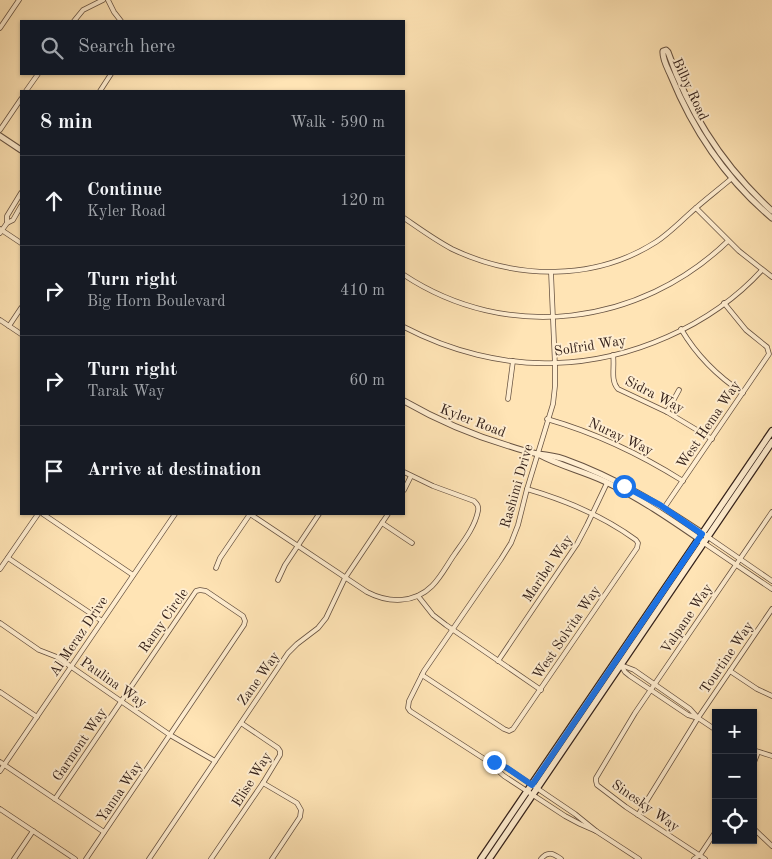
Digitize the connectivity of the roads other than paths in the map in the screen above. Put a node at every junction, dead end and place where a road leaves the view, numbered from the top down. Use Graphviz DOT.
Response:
graph roads {
  1 [pos="19,0"];
  2 [pos="102,0"];
  3 [pos="108,0"];
  4 [pos="75,20"];
  5 [pos="120,20"];
  6 [pos="0,28"];
  7 [pos="37,75"];
  8 [pos="110,75"];
  9 [pos="27,90"];
  10 [pos="101,90"];
  11 [pos="20,100"];
  12 [pos="0,130"];
  13 [pos="0,136"];
  14 [pos="20,149"];
  15 [pos="732,178"];
  16 [pos="20,195"];
  17 [pos="762,202"];
  18 [pos="20,208"];
  19 [pos="696,208"];
  20 [pos="772,211"];
  21 [pos="772,218"];
  22 [pos="405,219"];
  23 [pos="7,223"];
  24 [pos="1,230"];
  25 [pos="728,241"];
  26 [pos="20,242"];
  27 [pos="762,270"];
  28 [pos="551,272"];
  29 [pos="405,275"];
  30 [pos="772,277"];
  31 [pos="724,303"];
  32 [pos="20,310"];
  33 [pos="553,317"];
  34 [pos="0,320"];
  35 [pos="9,326"];
  36 [pos="405,328"];
  37 [pos="681,329"];
  38 [pos="20,333"];
  39 [pos="613,355"];
  40 [pos="513,361"];
  41 [pos="555,363"];
  42 [pos="679,390"];
  43 [pos="743,393"];
  44 [pos="508,399"];
  45 [pos="405,402"];
  46 [pos="667,412"];
  47 [pos="548,418"];
  48 [pos="772,431"];
  49 [pos="712,439"];
  50 [pos="772,442"];
  51 [pos="537,454"];
  52 [pos="405,473"];
  53 [pos="411,476"];
  54 [pos="683,481"];
  55 [pos="608,483"];
  56 [pos="405,488"];
  57 [pos="527,489"];
  58 [pos="664,508"];
  59 [pos="772,512"];
  60 [pos="593,514"];
  61 [pos="37,515"];
  62 [pos="44,515"];
  63 [pos="174,515"];
  64 [pos="249,515"];
  65 [pos="252,515"];
  66 [pos="318,515"];
  67 [pos="387,515"];
  68 [pos="382,523"];
  69 [pos="703,538"];
  70 [pos="412,543"];
  71 [pos="298,546"];
  72 [pos="8,558"];
  73 [pos="740,559"];
  74 [pos="736,564"];
  75 [pos="216,568"];
  76 [pos="0,569"];
  77 [pos="133,575"];
  78 [pos="345,578"];
  79 [pos="278,580"];
  80 [pos="772,581"];
  81 [pos="772,589"];
  82 [pos="418,596"];
  83 [pos="772,609"];
  84 [pos="102,621"];
  85 [pos="0,623"];
  86 [pos="452,630"];
  87 [pos="498,661"];
  88 [pos="621,665"];
  89 [pos="71,667"];
  90 [pos="730,671"];
  91 [pos="422,675"];
  92 [pos="655,684"];
  93 [pos="541,690"];
  94 [pos="651,690"];
  95 [pos="0,692"];
  96 [pos="772,696"];
  97 [pos="121,701"];
  98 [pos="37,717"];
  99 [pos="698,718"];
  100 [pos="241,723"];
  101 [pos="712,727"];
  102 [pos="170,735"];
  103 [pos="757,752"];
  104 [pos="772,756"];
  105 [pos="486,760"];
  106 [pos="215,761"];
  107 [pos="2,763"];
  108 [pos="0,771"];
  109 [pos="263,782"];
  110 [pos="534,787"];
  111 [pos="530,793"];
  112 [pos="55,799"];
  113 [pos="0,809"];
  114 [pos="638,815"];
  115 [pos="33,831"];
  116 [pos="596,831"];
  117 [pos="104,832"];
  118 [pos="757,832"];
  119 [pos="712,837"];
  120 [pos="772,846"];
  121 [pos="699,857"];
  122 [pos="14,859"];
  123 [pos="75,859"];
  124 [pos="86,859"];
  125 [pos="149,859"];
  126 [pos="212,859"];
  127 [pos="272,859"];
  128 [pos="481,859"];
  129 [pos="489,859"];
  130 [pos="541,859"];
  131 [pos="561,859"];
  132 [pos="639,859"];
  133 [pos="694,859"];
  134 [pos="705,859"];
  1 -- 6 [label="street"];
  2 -- 4 [label="street"];
  3 -- 5 [label="street"];
  7 -- 9 [label="street"];
  8 -- 10 [label="street"];
  11 -- 12 [label="street"];
  13 -- 14 [label="street"];
  15 -- 17 [label="street"];
  15 -- 17 [label="street, Bilby Road"];
  15 -- 19 [label="street"];
  15 -- 21 [label="street, Bilby Road"];
  16 -- 23 [label="street"];
  17 -- 20 [label="street, Bilby Road"];
  18 -- 23 [label="street"];
  19 -- 25 [label="street"];
  19 -- 28 [label="street"];
  22 -- 28 [label="street"];
  23 -- 24 [label="street"];
  24 -- 26 [label="street"];
  25 -- 27 [label="street"];
  25 -- 33 [label="street"];
  27 -- 30 [label="street"];
  27 -- 31 [label="street, Solfrid Way"];
  28 -- 33 [label="street, Rashimi Drive"];
  29 -- 33 [label="street"];
  31 -- 37 [label="street, Solfrid Way"];
  31 -- 43 [label="street, West Hema Way"];
  32 -- 35 [label="street"];
  33 -- 41 [label="street, Rashimi Drive"];
  34 -- 35 [label="street"];
  35 -- 38 [label="street"];
  36 -- 40 [label="street, Solfrid Way"];
  37 -- 39 [label="street, Solfrid Way"];
  37 -- 43 [label="street"];
  39 -- 41 [label="street, Solfrid Way"];
  39 -- 46 [label="street, Sidra Way"];
  40 -- 41 [label="street, Solfrid Way"];
  40 -- 44 [label="street"];
  41 -- 47 [label="street, Rashimi Drive"];
  42 -- 46 [label="street"];
  43 -- 49 [label="street, West Hema Way"];
  45 -- 51 [label="street, Kyler Road"];
  46 -- 49 [label="street, Sidra Way"];
  47 -- 51 [label="street, Rashimi Drive"];
  47 -- 54 [label="street, Nuray Way"];
  48 -- 69 [label="main road"];
  49 -- 54 [label="street, West Hema Way"];
  50 -- 69 [label="main road"];
  51 -- 55 [label="street, Kyler Road"];
  51 -- 57 [label="street, Rashimi Drive"];
  51 -- 58 [label="street, Kyler Road"];
  52 -- 53 [label="street"];
  53 -- 56 [label="street"];
  53 -- 82 [label="street"];
  54 -- 58 [label="street, West Hema Way"];
  55 -- 60 [label="street, Maribel Way"];
  55 -- 69 [label="street, Kyler Road"];
  57 -- 60 [label="street"];
  57 -- 86 [label="street, Rashimi Drive"];
  58 -- 69 [label="street, Kyler Road"];
  59 -- 73 [label="street, Valpane Way"];
  60 -- 87 [label="street, Maribel Way"];
  60 -- 93 [label="street, West Solvita Way"];
  61 -- 72 [label="street"];
  62 -- 77 [label="street"];
  63 -- 77 [label="street, Al Meraz Drive"];
  64 -- 75 [label="street"];
  65 -- 71 [label="street"];
  66 -- 71 [label="street"];
  67 -- 68 [label="street, Zane Way"];
  68 -- 70 [label="street"];
  68 -- 78 [label="street, Zane Way"];
  69 -- 73 [label="street, Kyler Road"];
  69 -- 74 [label="street, Kyler Road"];
  69 -- 88 [label="main road"];
  69 -- 110 [label="main road"];
  71 -- 78 [label="street"];
  71 -- 79 [label="street"];
  72 -- 76 [label="street"];
  72 -- 84 [label="street"];
  73 -- 74 [label="street, Valpane Way"];
  73 -- 80 [label="street, Kyler Road"];
  74 -- 81 [label="street, Kyler Road"];
  74 -- 92 [label="street, Valpane Way"];
  77 -- 84 [label="street, Al Meraz Drive"];
  78 -- 82 [label="street"];
  78 -- 100 [label="street, Zane Way"];
  82 -- 86 [label="street"];
  83 -- 90 [label="street, Tourtine Way"];
  84 -- 89 [label="street, Al Meraz Drive"];
  85 -- 89 [label="street, Paulina Way"];
  86 -- 87 [label="street"];
  86 -- 91 [label="street, Rashimi Drive"];
  87 -- 93 [label="street"];
  88 -- 92 [label="street"];
  88 -- 94 [label="street"];
  88 -- 110 [label="main road"];
  89 -- 97 [label="street, Paulina Way"];
  89 -- 98 [label="street, Al Meraz Drive"];
  90 -- 96 [label="street"];
  90 -- 99 [label="street, Tourtine Way"];
  91 -- 93 [label="street, West Solvita Way"];
  91 -- 105 [label="street, Rashimi Drive"];
  92 -- 94 [label="street, Valpane Way"];
  92 -- 99 [label="street"];
  94 -- 99 [label="street"];
  94 -- 114 [label="street, Sinesky Way"];
  95 -- 98 [label="street"];
  97 -- 102 [label="street, Paulina Way"];
  97 -- 102 [label="street, Ramy Circle"];
  97 -- 112 [label="street, Garmont Way"];
  98 -- 107 [label="street, Al Meraz Drive"];
  99 -- 101 [label="street"];
  99 -- 114 [label="street, Tourtine Way"];
  100 -- 106 [label="street, Zane Way"];
  100 -- 109 [label="street, Elise Way"];
  102 -- 106 [label="street, Paulina Way"];
  102 -- 117 [label="street, Yanna Way"];
  103 -- 104 [label="street"];
  105 -- 110 [label="street"];
  105 -- 111 [label="street"];
  106 -- 125 [label="street, Zane Way"];
  107 -- 108 [label="street, Al Meraz Drive"];
  107 -- 112 [label="street"];
  109 -- 126 [label="street, Elise Way"];
  109 -- 127 [label="street"];
  110 -- 111 [label="main road"];
  110 -- 116 [label="street"];
  111 -- 116 [label="street"];
  111 -- 128 [label="main road"];
  111 -- 129 [label="main road"];
  112 -- 117 [label="street"];
  113 -- 115 [label="street"];
  114 -- 121 [label="street, Sinesky Way"];
  115 -- 122 [label="street"];
  115 -- 123 [label="street"];
  116 -- 132 [label="street"];
  117 -- 124 [label="street, Yanna Way"];
  118 -- 120 [label="street"];
  119 -- 121 [label="street"];
  121 -- 133 [label="street"];
  121 -- 134 [label="street, Sinesky Way"];
  130 -- 131 [label="street"];
}
